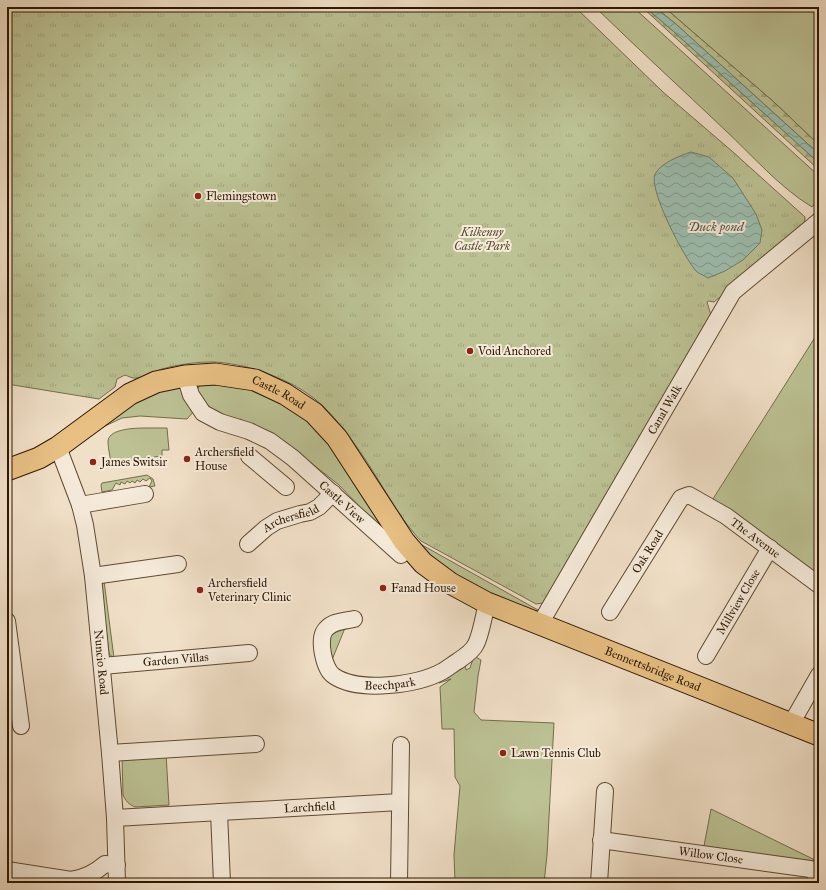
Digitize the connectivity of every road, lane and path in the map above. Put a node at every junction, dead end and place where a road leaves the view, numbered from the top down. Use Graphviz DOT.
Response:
graph roads {
  1 [pos="819,221"];
  2 [pos="184,376"];
  3 [pos="58,447"];
  4 [pos="282,450"];
  5 [pos="249,456"];
  6 [pos="7,470"];
  7 [pos="267,471"];
  8 [pos="286,487"];
  9 [pos="333,493"];
  10 [pos="145,494"];
  11 [pos="689,495"];
  12 [pos="80,505"];
  13 [pos="248,544"];
  14 [pos="770,548"];
  15 [pos="401,555"];
  16 [pos="178,564"];
  17 [pos="93,576"];
  18 [pos="819,585"];
  19 [pos="486,603"];
  20 [pos="610,612"];
  21 [pos="354,619"];
  22 [pos="7,621"];
  23 [pos="540,624"];
  24 [pos="249,653"];
  25 [pos="706,656"];
  26 [pos="102,666"];
  27 [pos="819,675"];
  28 [pos="11,680"];
  29 [pos="791,724"];
  30 [pos="21,726"];
  31 [pos="819,735"];
  32 [pos="256,744"];
  33 [pos="401,745"];
  34 [pos="110,753"];
  35 [pos="605,791"];
  36 [pos="400,802"];
  37 [pos="219,812"];
  38 [pos="115,818"];
  39 [pos="601,840"];
  40 [pos="117,864"];
  41 [pos="7,869"];
  42 [pos="819,875"];
  43 [pos="74,882"];
  44 [pos="117,883"];
  45 [pos="222,883"];
  46 [pos="399,883"];
  47 [pos="599,883"];
  1 -- 23 [label="street, Canal Walk"];
  2 -- 3 [label="main road, Castle Road"];
  2 -- 4 [label="street, Castle View"];
  2 -- 19 [label="main road, Castle Road"];
  3 -- 6 [label="main road, Castle Road"];
  3 -- 12 [label="street, Nuncio Road"];
  4 -- 7 [label="street"];
  4 -- 9 [label="street, Castle View"];
  5 -- 7 [label="street"];
  7 -- 8 [label="street"];
  9 -- 13 [label="street, Archersfield"];
  9 -- 15 [label="street, Castle View"];
  10 -- 12 [label="street"];
  11 -- 14 [label="street, The Avenue"];
  11 -- 20 [label="street, Oak Road"];
  12 -- 17 [label="street, Nuncio Road"];
  14 -- 18 [label="street, The Avenue"];
  14 -- 25 [label="street, Millview Close"];
  16 -- 17 [label="street"];
  17 -- 26 [label="street, Nuncio Road"];
  19 -- 21 [label="street, Beechpark"];
  19 -- 23 [label="main road, Bennettsbridge Road"];
  22 -- 28 [label="street"];
  23 -- 29 [label="main road, Bennettsbridge Road"];
  24 -- 26 [label="street, Garden Villas"];
  26 -- 34 [label="street, Nuncio Road"];
  27 -- 29 [label="street"];
  28 -- 30 [label="street"];
  29 -- 31 [label="main road, Bennettsbridge Road"];
  32 -- 34 [label="street"];
  33 -- 36 [label="street"];
  34 -- 38 [label="street, Nuncio Road"];
  35 -- 39 [label="street"];
  36 -- 37 [label="street, Larchfield"];
  36 -- 46 [label="street"];
  37 -- 38 [label="street, Larchfield"];
  37 -- 45 [label="street"];
  38 -- 40 [label="street, Nuncio Road"];
  39 -- 42 [label="street, Willow Close"];
  39 -- 47 [label="street"];
  40 -- 43 [label="street"];
  40 -- 44 [label="street, Nuncio Road"];
  41 -- 43 [label="street"];
}
